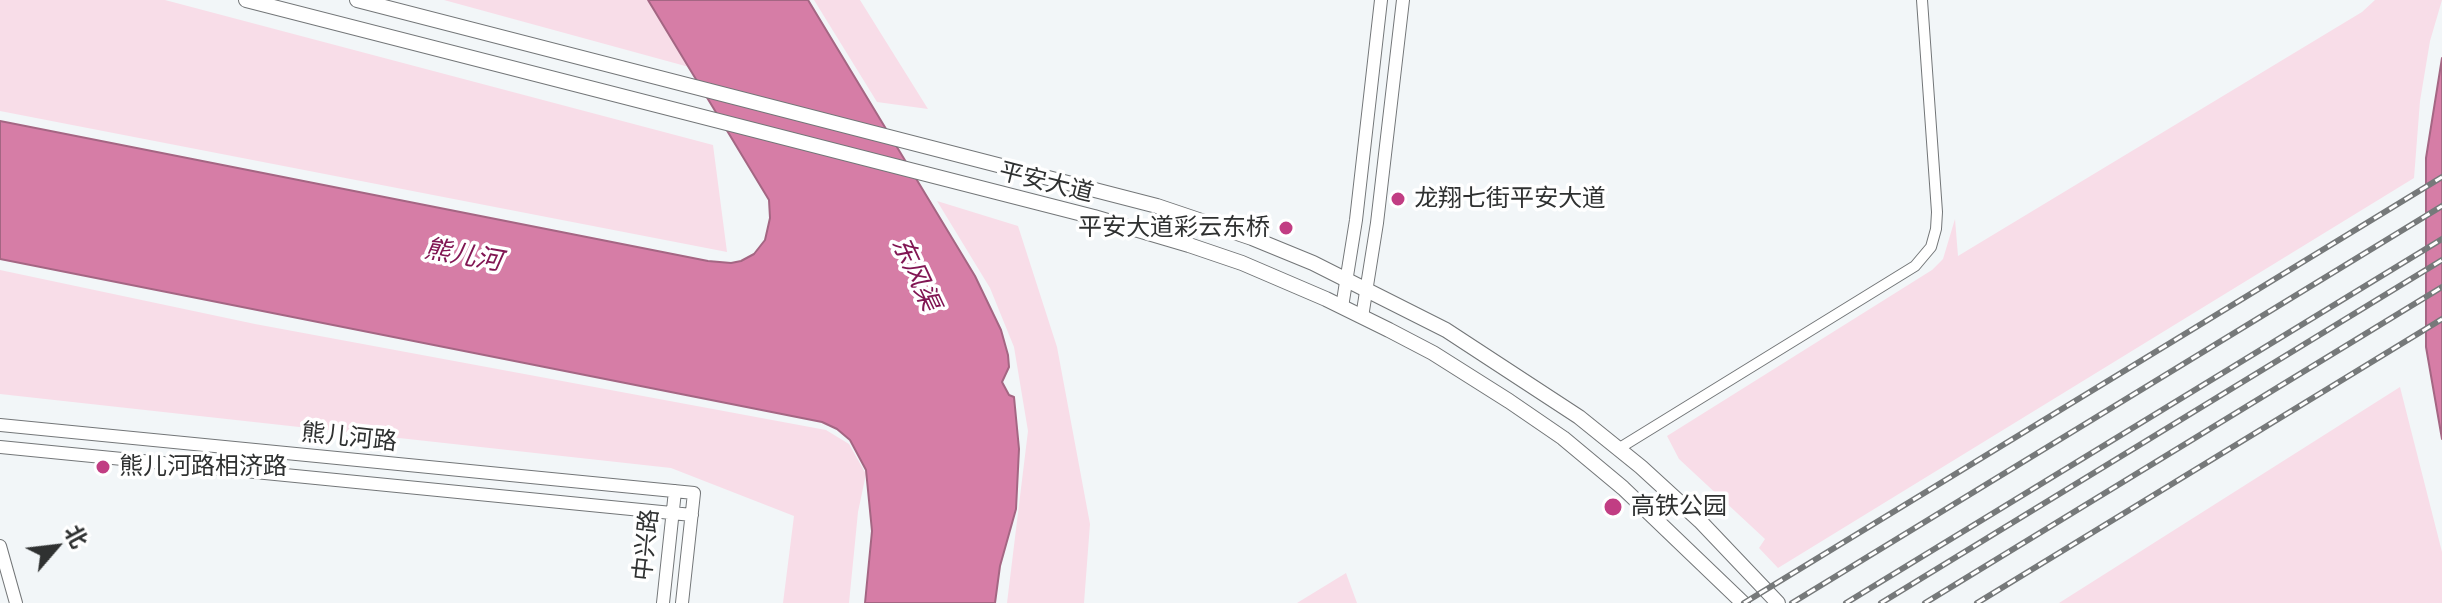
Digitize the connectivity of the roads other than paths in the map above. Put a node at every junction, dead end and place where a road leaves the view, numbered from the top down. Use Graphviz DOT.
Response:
graph roads {
  1 [pos="246,0"];
  2 [pos="357,0"];
  3 [pos="1381,0"];
  4 [pos="1403,0"];
  5 [pos="1922,0"];
  6 [pos="1346,279"];
  7 [pos="1367,289"];
  8 [pos="1342,307"];
  9 [pos="1362,317"];
  10 [pos="0,425"];
  11 [pos="0,447"];
  12 [pos="1618,449"];
  13 [pos="675,491"];
  14 [pos="694,493"];
  15 [pos="672,513"];
  16 [pos="692,515"];
  17 [pos="0,546"];
  18 [pos="16,603"];
  19 [pos="663,603"];
  20 [pos="682,603"];
  21 [pos="1743,603"];
  22 [pos="1778,603"];
  1 -- 8 [label="main road, 平安大道"];
  2 -- 6 [label="main road, 平安大道"];
  3 -- 6 [label="street"];
  4 -- 7 [label="street"];
  5 -- 12 [label="street"];
  6 -- 7 [label="main road, 平安大道"];
  6 -- 8 [label="street"];
  7 -- 9 [label="street"];
  7 -- 12 [label="main road, 平安大道"];
  8 -- 9 [label="main road, 平安大道"];
  9 -- 21 [label="main road, 平安大道"];
  10 -- 13 [label="street, 熊儿河路"];
  11 -- 15 [label="street, 熊儿河路"];
  12 -- 22 [label="main road, 平安大道"];
  13 -- 14 [label="street, 熊儿河路"];
  13 -- 15 [label="street, 中兴路"];
  14 -- 16 [label="street, 中兴路"];
  15 -- 16 [label="street, 熊儿河路"];
  15 -- 19 [label="street, 中兴路"];
  16 -- 20 [label="street, 中兴路"];
  17 -- 18 [label="street"];
}
